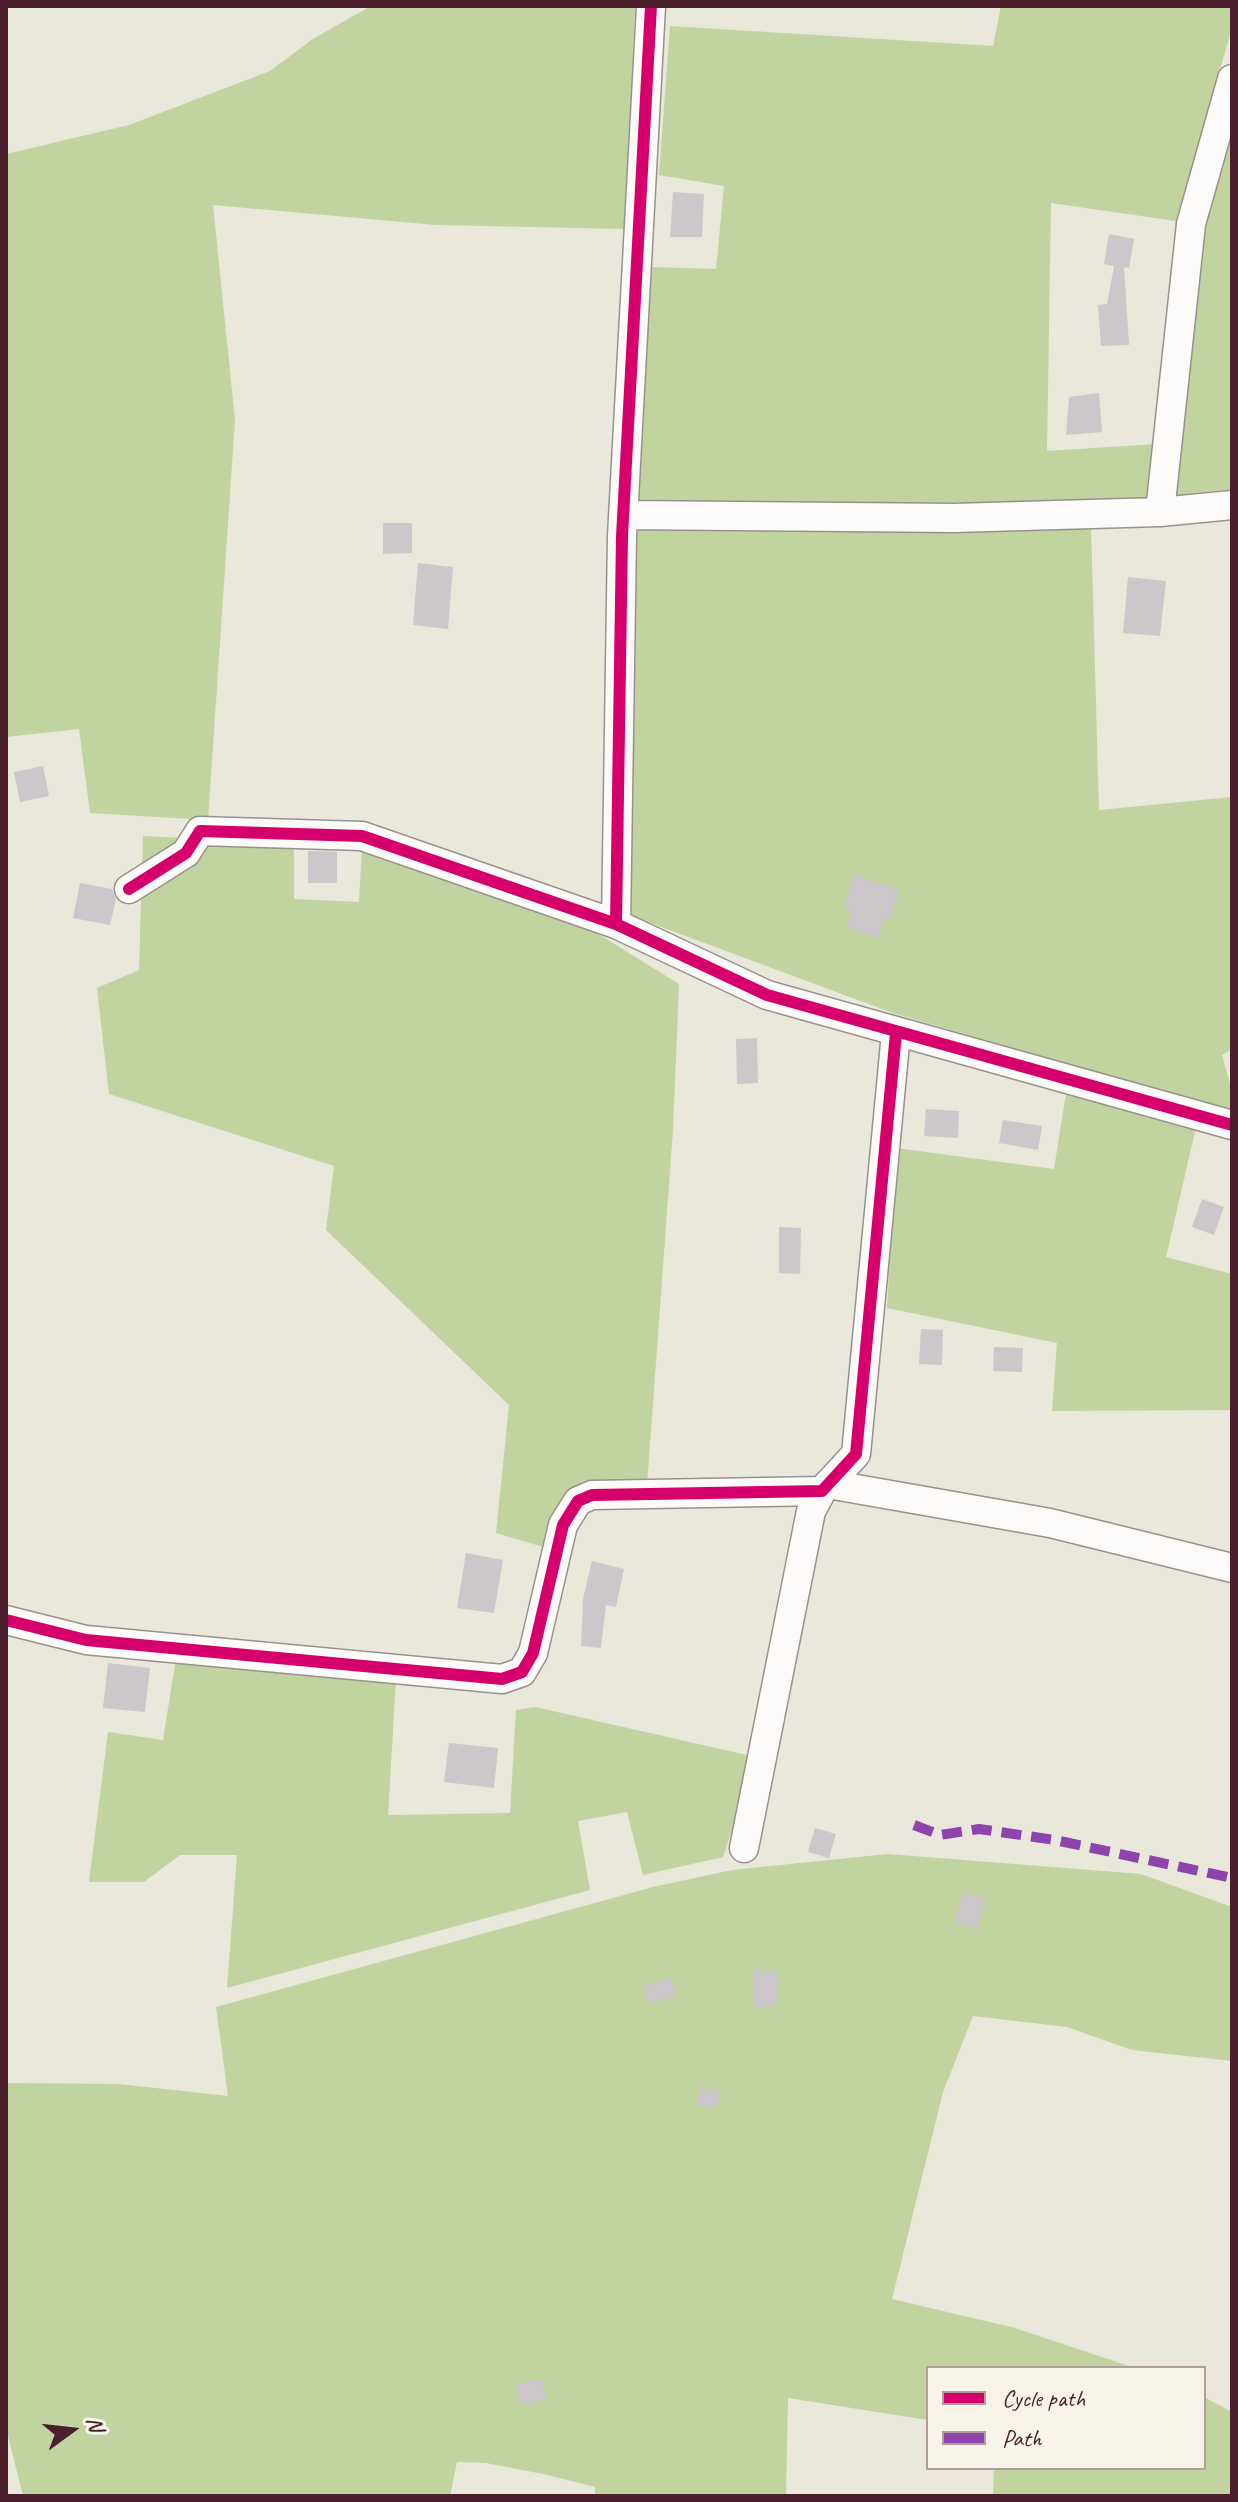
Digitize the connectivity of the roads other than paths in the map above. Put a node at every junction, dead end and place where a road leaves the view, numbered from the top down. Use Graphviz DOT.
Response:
graph roads {
  1 [pos="651,6"];
  2 [pos="1232,79"];
  3 [pos="1232,505"];
  4 [pos="1160,512"];
  5 [pos="626,515"];
  6 [pos="129,889"];
  7 [pos="616,924"];
  8 [pos="896,1033"];
  9 [pos="1232,1125"];
  10 [pos="825,1488"];
  11 [pos="1232,1568"];
  12 [pos="6,1620"];
  13 [pos="744,1848"];
  1 -- 5 [label="street"];
  2 -- 4 [label="street"];
  3 -- 4 [label="street"];
  4 -- 5 [label="street"];
  5 -- 7 [label="street"];
  6 -- 7 [label="street"];
  7 -- 8 [label="street"];
  8 -- 9 [label="street"];
  8 -- 10 [label="street"];
  10 -- 11 [label="street"];
  10 -- 12 [label="street"];
  10 -- 13 [label="street"];
}
